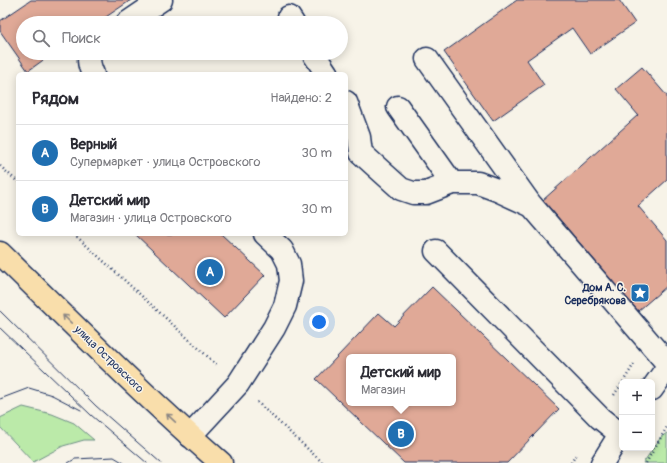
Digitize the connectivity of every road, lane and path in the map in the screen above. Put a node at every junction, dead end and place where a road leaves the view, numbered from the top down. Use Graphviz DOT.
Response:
graph roads {
  1 [pos="161,0"];
  2 [pos="137,16"];
  3 [pos="427,59"];
  4 [pos="89,60"];
  5 [pos="318,60"];
  6 [pos="92,72"];
  7 [pos="326,72"];
  8 [pos="348,107"];
  9 [pos="398,107"];
  10 [pos="353,158"];
  11 [pos="0,166"];
  12 [pos="16,180"];
  13 [pos="452,183"];
  14 [pos="532,206"];
  15 [pos="76,236"];
  16 [pos="267,236"];
  17 [pos="436,251"];
  18 [pos="0,253"];
  19 [pos="667,363"];
  20 [pos="667,368"];
  21 [pos="238,384"];
  22 [pos="655,385"];
  23 [pos="667,427"];
  24 [pos="619,432"];
  25 [pos="190,436"];
  26 [pos="619,436"];
  27 [pos="221,463"];
  28 [pos="323,463"];
  29 [pos="602,463"];
  30 [pos="646,463"];
  1 -- 2 [label="street"];
  3 -- 14 [label="street"];
  4 -- 6 [label="street"];
  5 -- 7 [label="street"];
  8 -- 10 [label="street"];
  9 -- 13 [label="street"];
  10 -- 13 [label="street"];
  11 -- 12 [label="path"];
  13 -- 14 [label="street"];
  14 -- 19 [label="street"];
  15 -- 21 [label="path"];
  16 -- 21 [label="street"];
  17 -- 24 [label="street"];
  25 -- 18 [label="main road, улица Островского, one-way"];
  20 -- 22 [label="street"];
  21 -- 25 [label="street"];
  21 -- 28 [label="path"];
  23 -- 30 [label="path"];
  25 -- 27 [label="main road, улица Островского"];
  26 -- 29 [label="street"];
}
